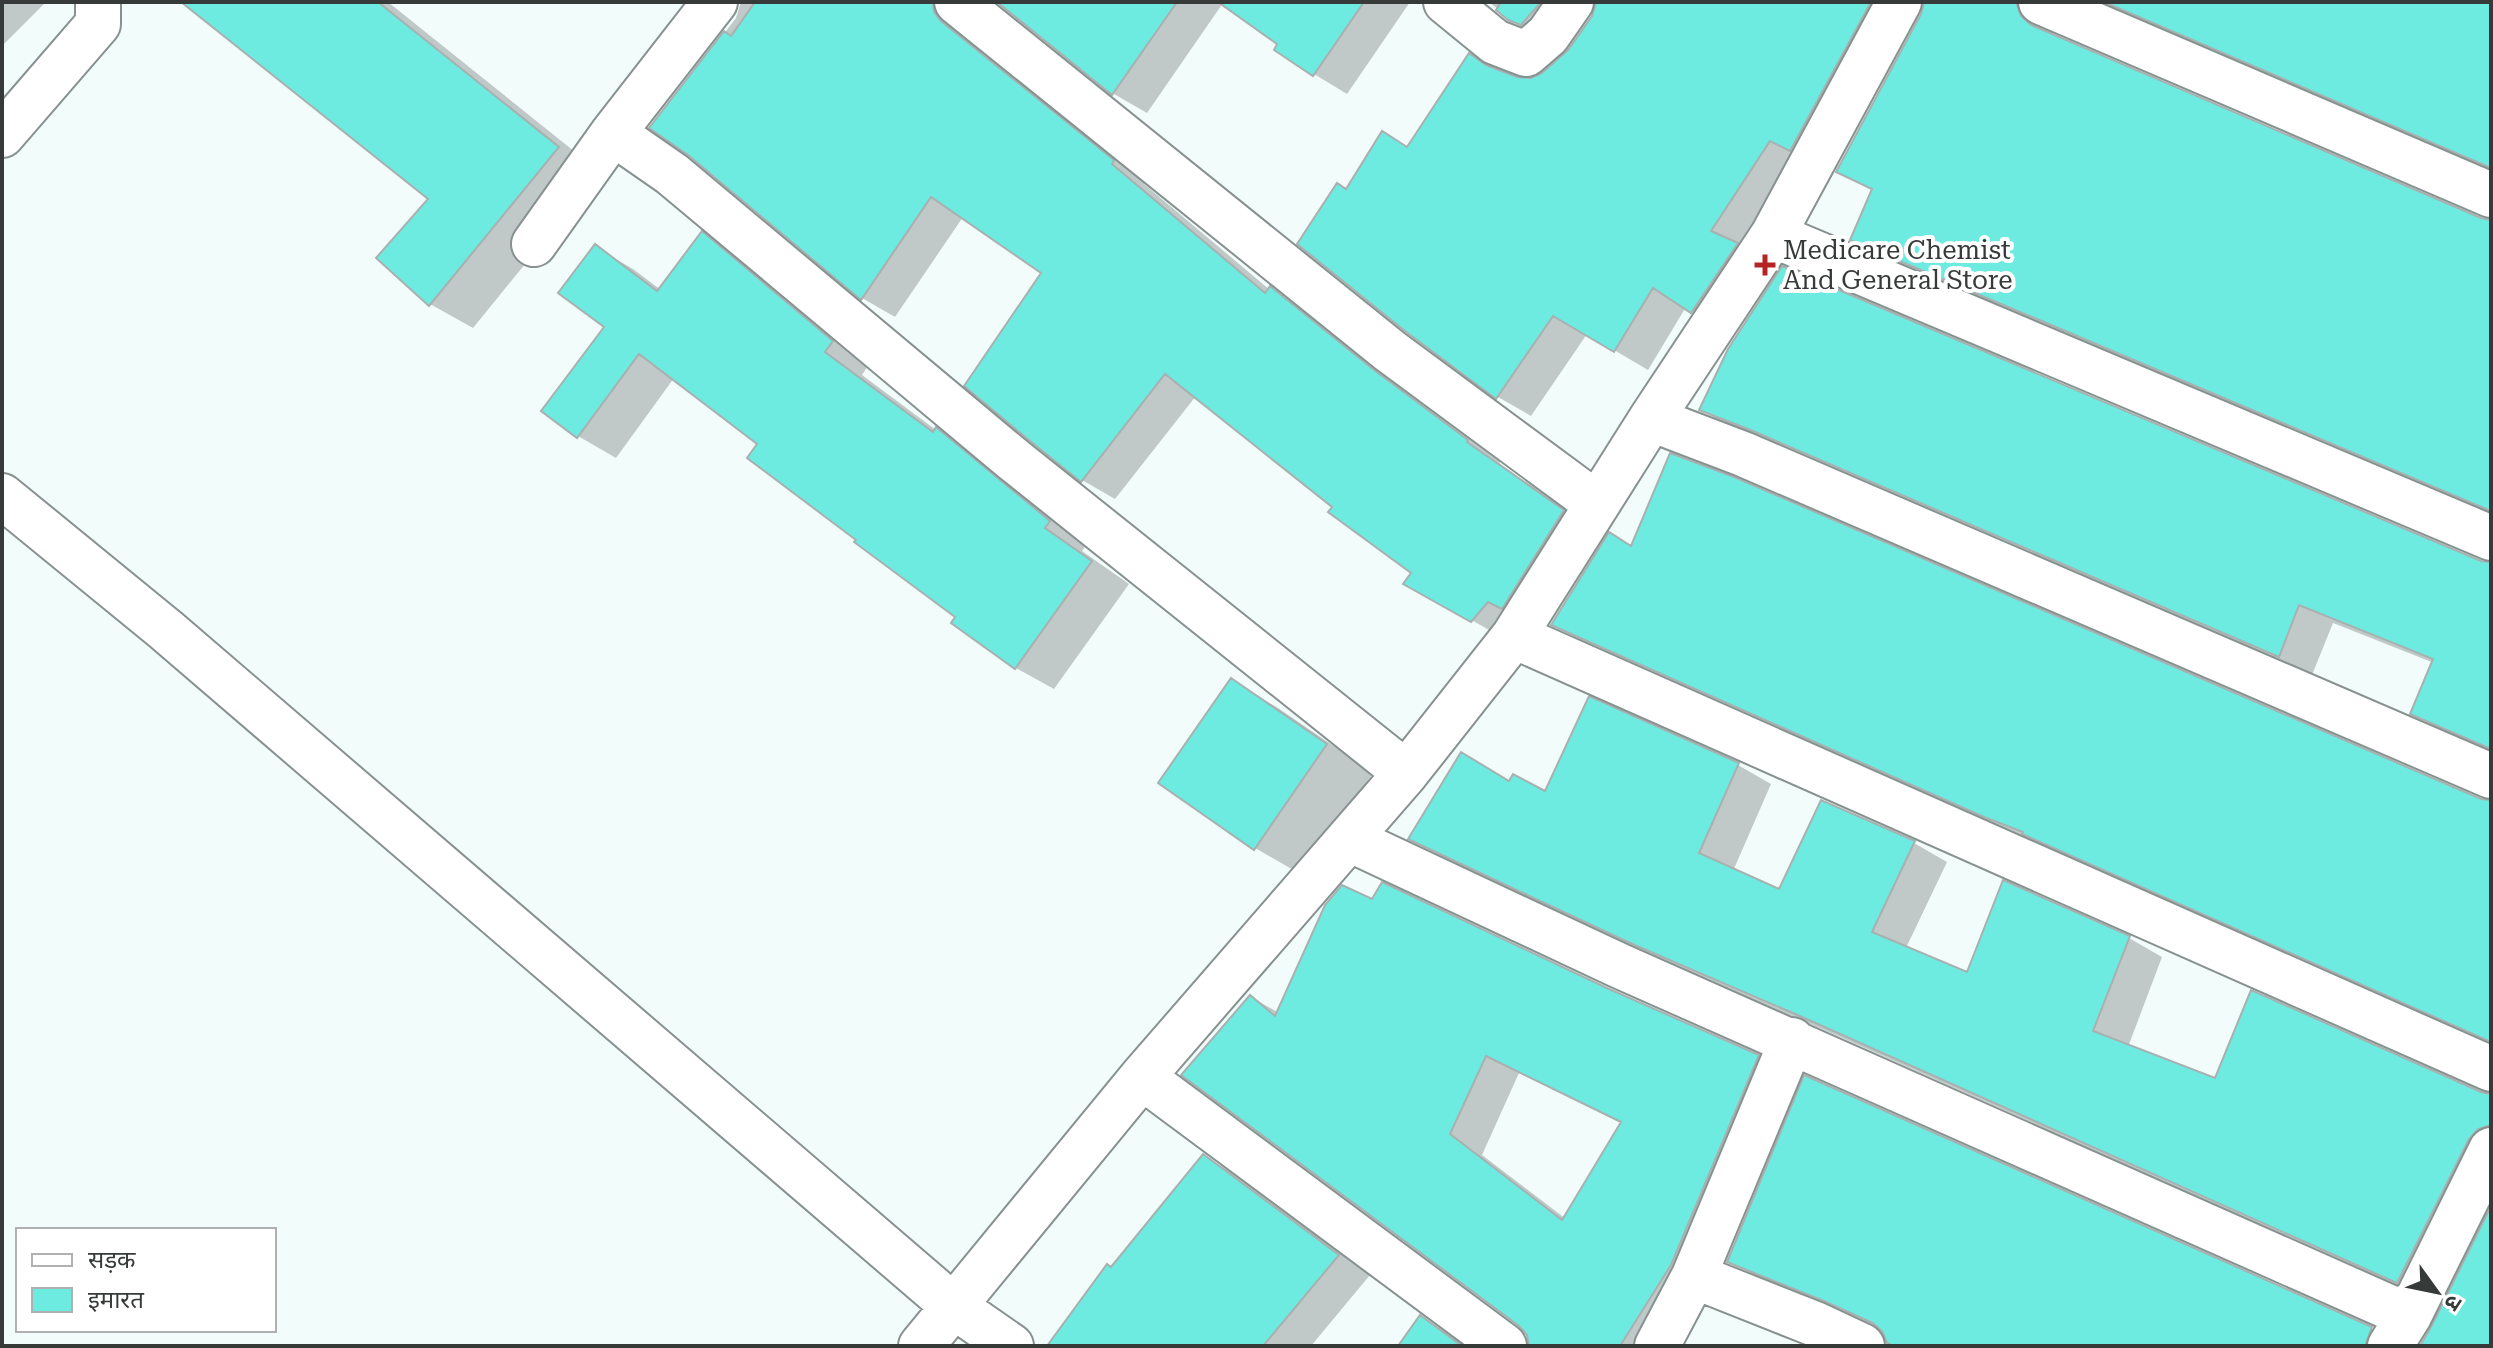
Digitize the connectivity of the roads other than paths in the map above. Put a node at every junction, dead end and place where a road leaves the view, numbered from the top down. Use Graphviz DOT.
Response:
graph roads {
  1 [pos="98,2"];
  2 [pos="715,2"];
  3 [pos="957,2"];
  4 [pos="1446,2"];
  5 [pos="1571,2"];
  6 [pos="1899,2"];
  7 [pos="2041,2"];
  8 [pos="613,133"];
  9 [pos="2,135"];
  10 [pos="2491,195"];
  11 [pos="1773,235"];
  12 [pos="534,244"];
  13 [pos="1651,419"];
  14 [pos="2,496"];
  15 [pos="1597,504"];
  16 [pos="2491,538"];
  17 [pos="1514,636"];
  18 [pos="1406,773"];
  19 [pos="2491,776"];
  20 [pos="1349,839"];
  21 [pos="1792,1040"];
  22 [pos="2491,1069"];
  23 [pos="1142,1077"];
  24 [pos="2491,1150"];
  25 [pos="1694,1276"];
  26 [pos="952,1305"];
  27 [pos="2400,1331"];
  28 [pos="921,1346"];
  29 [pos="1011,1346"];
  30 [pos="1504,1346"];
  31 [pos="1657,1346"];
  32 [pos="1862,1346"];
  1 -- 9 [label="street"];
  2 -- 8 [label="street"];
  3 -- 15 [label="street"];
  4 -- 5 [label="street"];
  6 -- 11 [label="street"];
  7 -- 10 [label="street"];
  8 -- 12 [label="street"];
  8 -- 18 [label="street"];
  11 -- 13 [label="street"];
  11 -- 16 [label="street"];
  13 -- 15 [label="street"];
  13 -- 19 [label="street"];
  14 -- 26 [label="street"];
  15 -- 17 [label="street"];
  17 -- 18 [label="street"];
  17 -- 22 [label="street"];
  18 -- 20 [label="street"];
  20 -- 21 [label="street"];
  20 -- 23 [label="street"];
  21 -- 25 [label="street"];
  21 -- 27 [label="street"];
  23 -- 26 [label="street"];
  23 -- 30 [label="street"];
  24 -- 27 [label="street"];
  25 -- 31 [label="street"];
  25 -- 32 [label="street"];
  26 -- 28 [label="street"];
  26 -- 29 [label="street"];
}
